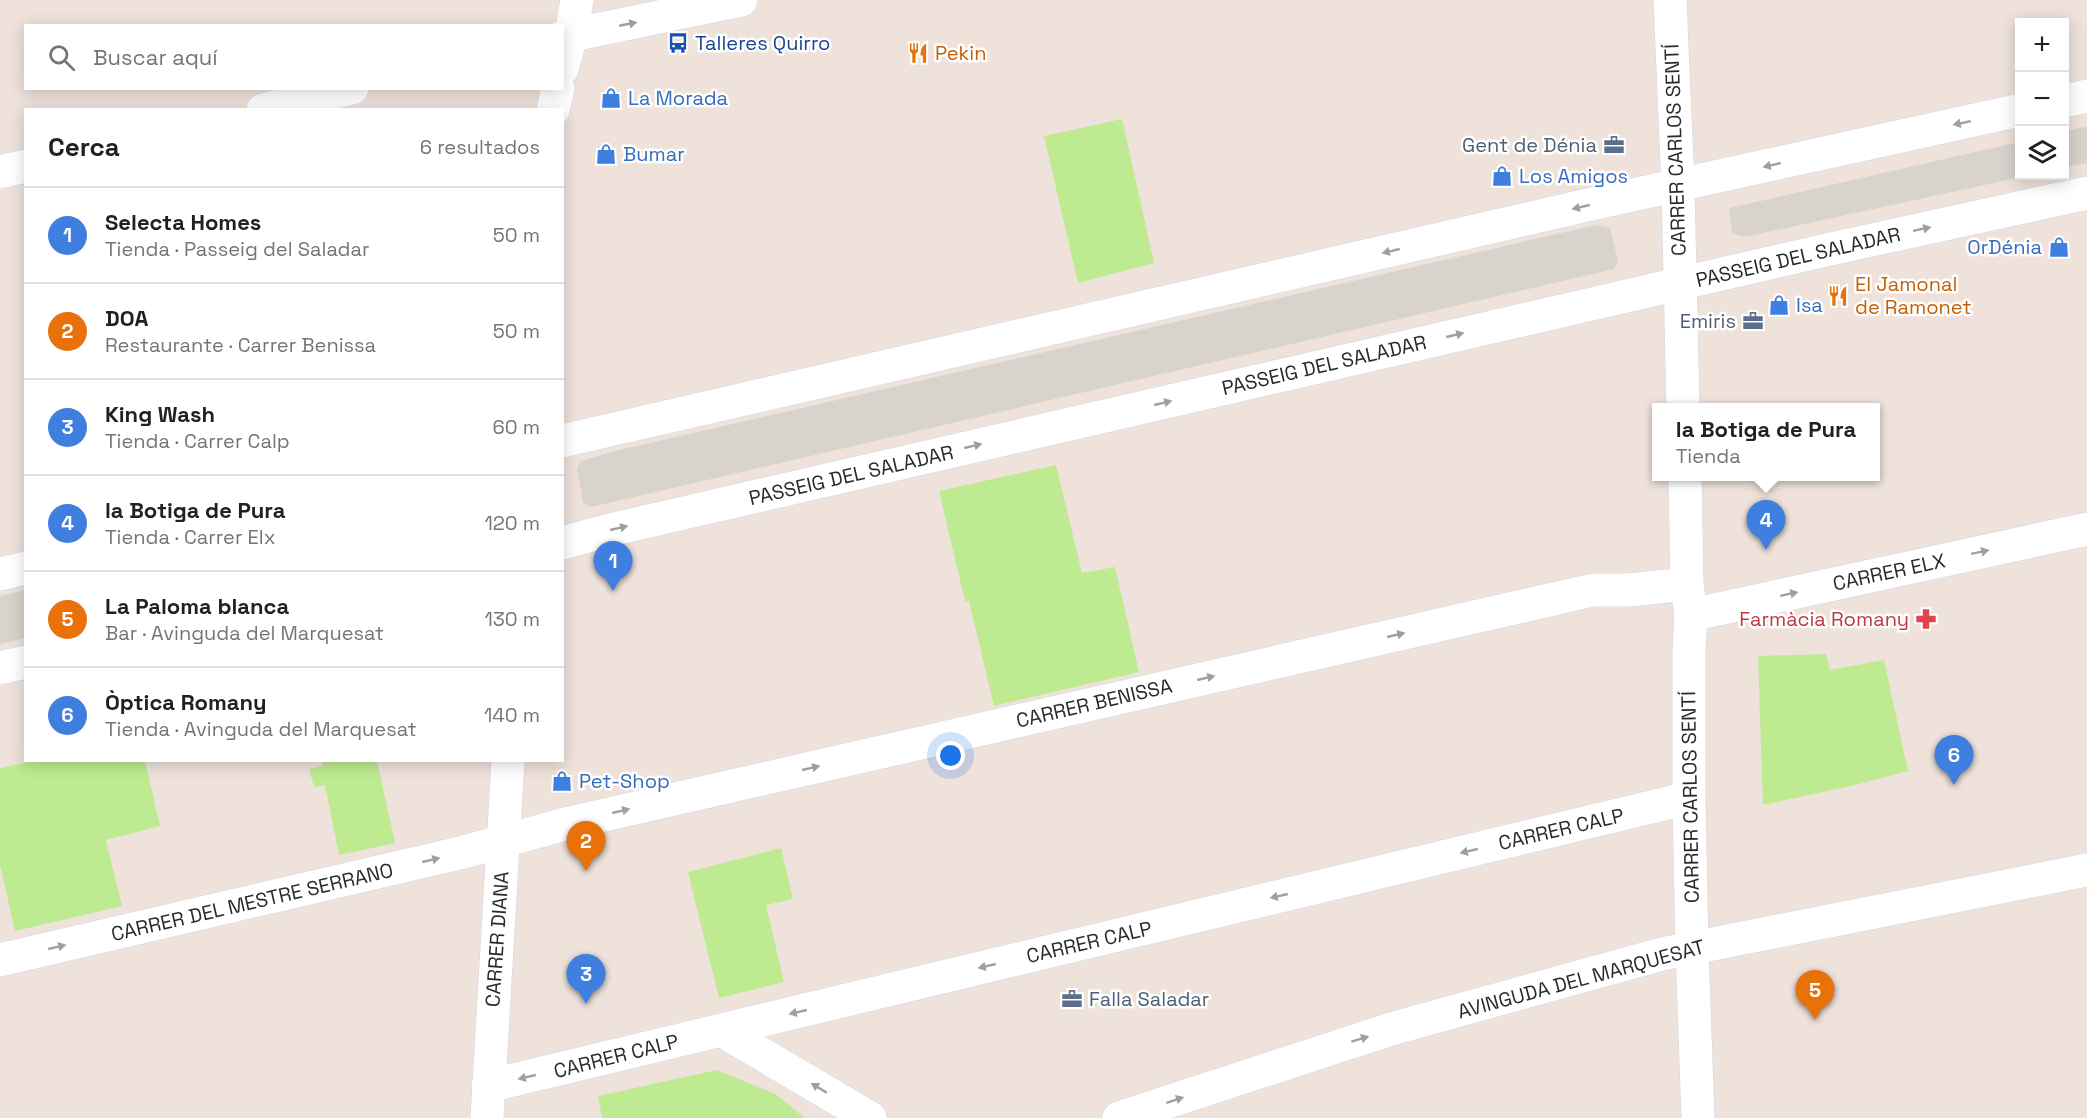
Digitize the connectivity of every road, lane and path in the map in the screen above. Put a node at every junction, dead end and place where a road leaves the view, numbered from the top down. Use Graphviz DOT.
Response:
graph roads {
  1 [pos="577,0"];
  2 [pos="741,0"];
  3 [pos="1670,0"];
  4 [pos="567,36"];
  5 [pos="564,56"];
  6 [pos="344,90"];
  7 [pos="558,90"];
  8 [pos="2087,96"];
  9 [pos="2069,99"];
  10 [pos="270,108"];
  11 [pos="553,108"];
  12 [pos="2015,111"];
  13 [pos="24,166"];
  14 [pos="0,172"];
  15 [pos="1678,187"];
  16 [pos="2087,193"];
  17 [pos="1681,284"];
  18 [pos="1683,403"];
  19 [pos="564,441"];
  20 [pos="1685,481"];
  21 [pos="2087,528"];
  22 [pos="564,542"];
  23 [pos="24,568"];
  24 [pos="0,574"];
  25 [pos="1689,599"];
  26 [pos="24,663"];
  27 [pos="0,668"];
  28 [pos="508,762"];
  29 [pos="1689,798"];
  30 [pos="503,841"];
  31 [pos="2087,870"];
  32 [pos="1692,949"];
  33 [pos="0,960"];
  34 [pos="721,1030"];
  35 [pos="488,1086"];
  36 [pos="487,1118"];
  37 [pos="870,1118"];
  38 [pos="1119,1118"];
  39 [pos="1698,1118"];
  1 -- 4 [label="street"];
  4 -- 2 [label="street, one-way"];
  3 -- 15 [label="street, CARRER CARLOS SENTÍ"];
  4 -- 5 [label="street"];
  6 -- 10 [label="street"];
  7 -- 11 [label="street"];
  8 -- 9 [label="street"];
  12 -- 15 [label="street, one-way"];
  13 -- 14 [label="street"];
  15 -- 17 [label="street, CARRER CARLOS SENTÍ"];
  15 -- 19 [label="street, one-way"];
  17 -- 16 [label="street, PASSEIG DEL SALADAR, one-way"];
  17 -- 18 [label="street, CARRER CARLOS SENTÍ"];
  22 -- 17 [label="street, PASSEIG DEL SALADAR, one-way"];
  20 -- 25 [label="street, CARRER CARLOS SENTÍ"];
  25 -- 21 [label="street, CARRER ELX, one-way"];
  23 -- 24 [label="street"];
  25 -- 29 [label="street, CARRER CARLOS SENTÍ"];
  30 -- 25 [label="street, CARRER BENISSA, one-way"];
  26 -- 27 [label="street"];
  28 -- 30 [label="street, CARRER DIANA"];
  29 -- 32 [label="street, CARRER CARLOS SENTÍ"];
  29 -- 34 [label="street, CARRER CALP, one-way"];
  33 -- 30 [label="street, CARRER DEL MESTRE SERRANO, one-way"];
  30 -- 35 [label="street, CARRER DIANA"];
  31 -- 32 [label="street, AVINGUDA DEL MARQUESAT"];
  38 -- 32 [label="street, AVINGUDA DEL MARQUESAT, one-way"];
  32 -- 39 [label="street, CARRER CARLOS SENTÍ"];
  34 -- 35 [label="street, CARRER CALP, one-way"];
  37 -- 34 [label="street, one-way"];
  35 -- 36 [label="street, CARRER DIANA"];
}
